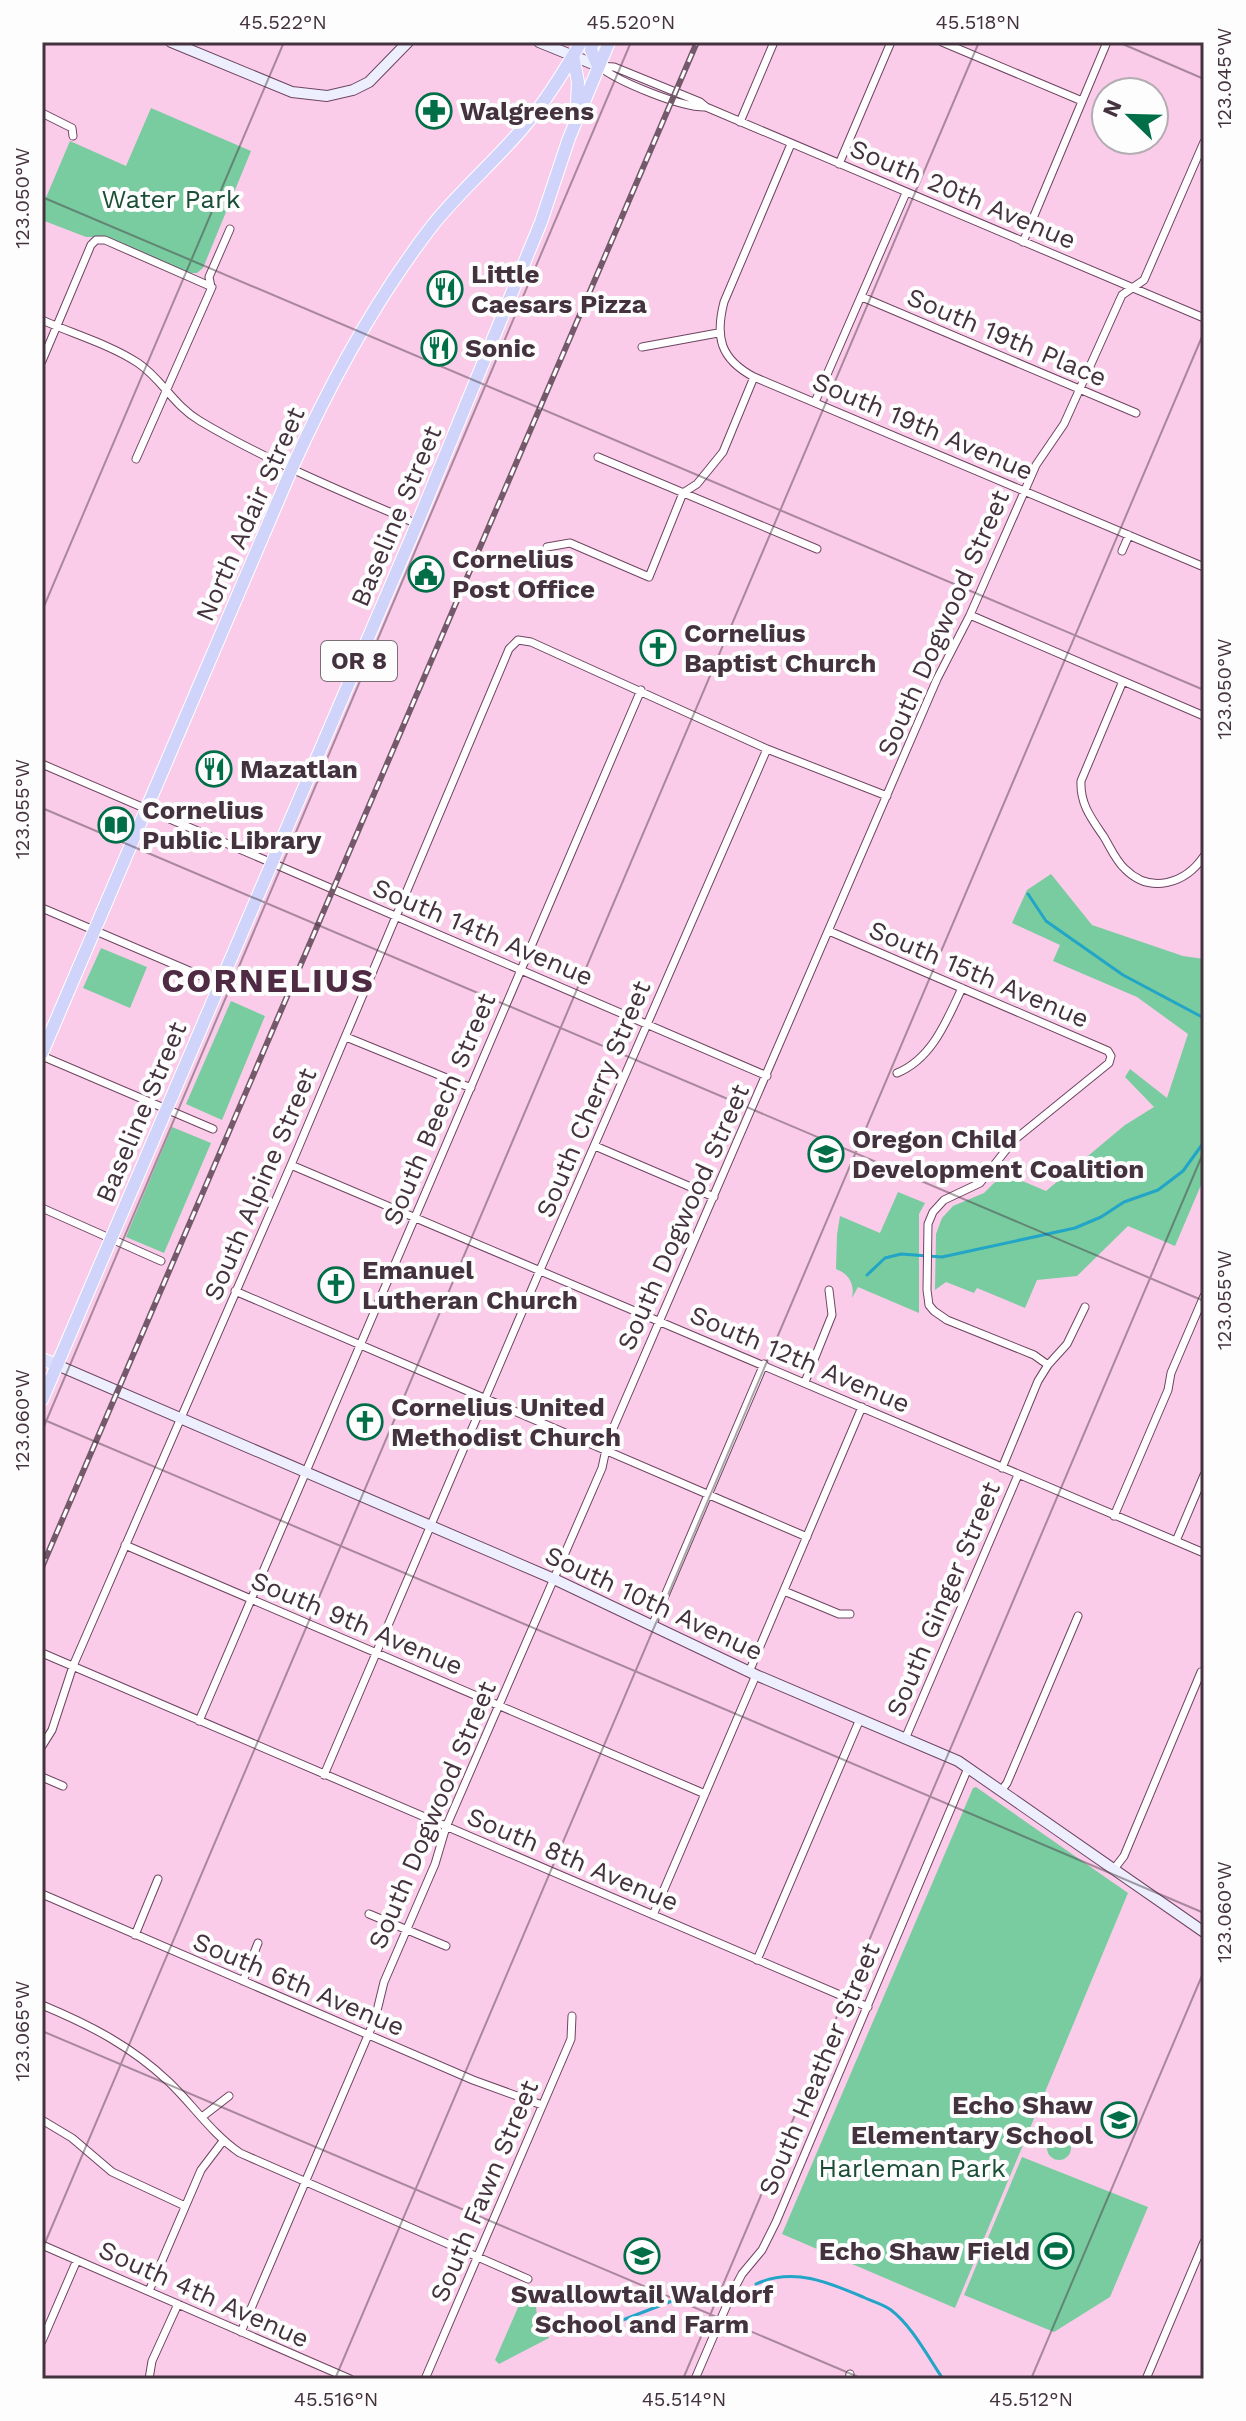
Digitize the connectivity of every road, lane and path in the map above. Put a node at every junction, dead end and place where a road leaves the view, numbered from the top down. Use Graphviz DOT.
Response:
graph roads {
  1 [pos="171,42"];
  2 [pos="408,42"];
  3 [pos="539,42"];
  4 [pos="581,42"];
  5 [pos="593,42"];
  6 [pos="609,42"];
  7 [pos="774,42"];
  8 [pos="891,42"];
  9 [pos="942,42"];
  10 [pos="1107,42"];
  11 [pos="573,56"];
  12 [pos="598,66"];
  13 [pos="1082,101"];
  14 [pos="579,112"];
  15 [pos="42,113"];
  16 [pos="740,122"];
  17 [pos="73,136"];
  18 [pos="1204,142"];
  19 [pos="791,144"];
  20 [pos="839,164"];
  21 [pos="906,193"];
  22 [pos="230,229"];
  23 [pos="1023,242"];
  24 [pos="212,287"];
  25 [pos="1133,287"];
  26 [pos="862,297"];
  27 [pos="1204,318"];
  28 [pos="42,320"];
  29 [pos="57,326"];
  30 [pos="718,333"];
  31 [pos="642,347"];
  32 [pos="42,361"];
  33 [pos="754,377"];
  34 [pos="1080,390"];
  35 [pos="166,392"];
  36 [pos="815,402"];
  37 [pos="1136,413"];
  38 [pos="598,457"];
  39 [pos="136,459"];
  40 [pos="292,468"];
  41 [pos="1024,490"];
  42 [pos="683,493"];
  43 [pos="417,524"];
  44 [pos="1129,535"];
  45 [pos="547,547"];
  46 [pos="817,549"];
  47 [pos="1122,551"];
  48 [pos="1204,567"];
  49 [pos="970,615"];
  50 [pos="1123,681"];
  51 [pos="641,690"];
  52 [pos="1204,716"];
  53 [pos="767,749"];
  54 [pos="42,764"];
  55 [pos="887,796"];
  56 [pos="147,809"];
  57 [pos="1204,856"];
  58 [pos="272,863"];
  59 [pos="42,908"];
  60 [pos="397,916"];
  61 [pos="94,930"];
  62 [pos="829,931"];
  63 [pos="522,970"];
  64 [pos="220,984"];
  65 [pos="962,988"];
  66 [pos="647,1024"];
  67 [pos="346,1037"];
  68 [pos="42,1054"];
  69 [pos="897,1073"];
  70 [pos="767,1076"];
  71 [pos="471,1088"];
  72 [pos="166,1109"];
  73 [pos="213,1129"];
  74 [pos="595,1146"];
  75 [pos="291,1165"];
  76 [pos="714,1197"];
  77 [pos="42,1208"];
  78 [pos="414,1217"];
  79 [pos="110,1239"];
  80 [pos="161,1261"];
  81 [pos="540,1270"];
  82 [pos="829,1290"];
  83 [pos="235,1291"];
  84 [pos="1204,1296"];
  85 [pos="1085,1307"];
  86 [pos="1194,1320"];
  87 [pos="660,1321"];
  88 [pos="1204,1324"];
  89 [pos="360,1345"];
  90 [pos="42,1359"];
  91 [pos="764,1364"];
  92 [pos="57,1365"];
  93 [pos="1048,1365"];
  94 [pos="805,1382"];
  95 [pos="485,1399"];
  96 [pos="42,1400"];
  97 [pos="862,1407"];
  98 [pos="180,1419"];
  99 [pos="606,1451"];
  100 [pos="1002,1468"];
  101 [pos="306,1473"];
  102 [pos="1018,1475"];
  103 [pos="1204,1475"];
  104 [pos="709,1496"];
  105 [pos="1114,1516"];
  106 [pos="430,1526"];
  107 [pos="807,1537"];
  108 [pos="1176,1541"];
  109 [pos="125,1545"];
  110 [pos="1204,1553"];
  111 [pos="554,1579"];
  112 [pos="784,1591"];
  113 [pos="252,1599"];
  114 [pos="850,1614"];
  115 [pos="1078,1616"];
  116 [pos="652,1626"];
  117 [pos="42,1653"];
  118 [pos="376,1653"];
  119 [pos="73,1666"];
  120 [pos="1201,1672"];
  121 [pos="753,1673"];
  122 [pos="499,1705"];
  123 [pos="860,1719"];
  124 [pos="199,1721"];
  125 [pos="905,1739"];
  126 [pos="42,1746"];
  127 [pos="968,1768"];
  128 [pos="324,1775"];
  129 [pos="42,1777"];
  130 [pos="63,1786"];
  131 [pos="1001,1791"];
  132 [pos="705,1794"];
  133 [pos="446,1827"];
  134 [pos="1114,1869"];
  135 [pos="158,1879"];
  136 [pos="42,1894"];
  137 [pos="369,1914"];
  138 [pos="653,1915"];
  139 [pos="407,1930"];
  140 [pos="1204,1932"];
  141 [pos="135,1935"];
  142 [pos="258,1943"];
  143 [pos="446,1946"];
  144 [pos="757,1960"];
  145 [pos="243,1981"];
  146 [pos="42,2005"];
  147 [pos="868,2007"];
  148 [pos="572,2016"];
  149 [pos="368,2035"];
  150 [pos="229,2096"];
  151 [pos="542,2105"];
  152 [pos="202,2117"];
  153 [pos="42,2120"];
  154 [pos="223,2141"];
  155 [pos="305,2182"];
  156 [pos="185,2206"];
  157 [pos="1204,2242"];
  158 [pos="42,2245"];
  159 [pos="477,2256"];
  160 [pos="77,2260"];
  161 [pos="528,2279"];
  162 [pos="149,2291"];
  163 [pos="178,2304"];
  164 [pos="241,2332"];
  165 [pos="42,2341"];
  166 [pos="149,2379"];
  167 [pos="350,2379"];
  168 [pos="425,2379"];
  169 [pos="695,2379"];
  170 [pos="1146,2379"];
  1 -- 2 [label="main road"];
  3 -- 11 [label="main road"];
  4 -- 11 [label="highway, North Adair Street"];
  5 -- 12 [label="highway"];
  6 -- 12 [label="highway, Baseline Street / OR 8"];
  7 -- 16 [label="street"];
  8 -- 20 [label="street"];
  9 -- 13 [label="street"];
  10 -- 13 [label="street"];
  11 -- 12 [label="main road"];
  11 -- 14 [label="highway"];
  11 -- 40 [label="highway, North Adair Street"];
  12 -- 14 [label="highway, Baseline Street / OR 8"];
  12 -- 16 [label="street, South 20th Avenue"];
  13 -- 23 [label="street"];
  14 -- 43 [label="highway, Baseline Street / OR 8"];
  15 -- 17 [label="street"];
  16 -- 19 [label="street, South 20th Avenue"];
  18 -- 25 [label="street, South Dogwood Street"];
  19 -- 20 [label="street, South 20th Avenue"];
  19 -- 30 [label="street"];
  20 -- 21 [label="street, South 20th Avenue"];
  21 -- 23 [label="street, South 20th Avenue"];
  21 -- 26 [label="street"];
  22 -- 24 [label="street"];
  23 -- 25 [label="street, South 20th Avenue"];
  24 -- 29 [label="street"];
  24 -- 35 [label="street"];
  25 -- 27 [label="street, South 20th Avenue"];
  25 -- 34 [label="street, South Dogwood Street"];
  26 -- 34 [label="street, South 19th Place"];
  26 -- 36 [label="street"];
  28 -- 29 [label="street"];
  29 -- 32 [label="street"];
  29 -- 35 [label="street"];
  30 -- 31 [label="street"];
  30 -- 33 [label="street, South 19th Avenue"];
  33 -- 36 [label="street, South 19th Avenue"];
  33 -- 42 [label="street"];
  34 -- 37 [label="street, South 19th Place"];
  34 -- 41 [label="street, South Dogwood Street"];
  35 -- 39 [label="street"];
  35 -- 40 [label="street"];
  36 -- 41 [label="street, South 19th Avenue"];
  38 -- 42 [label="street"];
  40 -- 43 [label="street"];
  40 -- 56 [label="highway, North Adair Street"];
  41 -- 44 [label="street, South 19th Avenue"];
  41 -- 49 [label="street, South Dogwood Street"];
  42 -- 45 [label="street"];
  42 -- 46 [label="street"];
  43 -- 58 [label="highway, Baseline Street / OR 8"];
  44 -- 47 [label="street"];
  44 -- 48 [label="street, South 19th Avenue"];
  49 -- 50 [label="street"];
  49 -- 55 [label="street, South Dogwood Street"];
  50 -- 52 [label="street"];
  50 -- 57 [label="street"];
  51 -- 53 [label="street"];
  51 -- 60 [label="street, South Alpine Street"];
  51 -- 63 [label="street, South Beech Street"];
  53 -- 55 [label="street"];
  53 -- 66 [label="street, South Cherry Street"];
  54 -- 56 [label="street, South 14th Avenue"];
  55 -- 62 [label="street, South Dogwood Street"];
  56 -- 58 [label="street, South 14th Avenue"];
  56 -- 61 [label="highway, North Adair Street"];
  58 -- 60 [label="street, South 14th Avenue"];
  58 -- 64 [label="highway, Baseline Street / OR 8"];
  59 -- 61 [label="street"];
  60 -- 63 [label="street, South 14th Avenue"];
  60 -- 67 [label="street, South Alpine Street"];
  61 -- 64 [label="street"];
  61 -- 68 [label="highway, North Adair Street"];
  62 -- 65 [label="street, South 15th Avenue"];
  62 -- 70 [label="street, South Dogwood Street"];
  63 -- 66 [label="street, South 14th Avenue"];
  63 -- 71 [label="street, South Beech Street"];
  64 -- 72 [label="highway, Baseline Street / OR 8"];
  65 -- 69 [label="street"];
  65 -- 93 [label="street, South 15th Avenue"];
  66 -- 70 [label="street, South 14th Avenue"];
  66 -- 74 [label="street, South Cherry Street"];
  67 -- 71 [label="street"];
  67 -- 75 [label="street, South Alpine Street"];
  68 -- 72 [label="street"];
  70 -- 76 [label="street, South Dogwood Street"];
  71 -- 78 [label="street, South Beech Street"];
  72 -- 73 [label="street"];
  72 -- 79 [label="highway, Baseline Street / OR 8"];
  74 -- 76 [label="street"];
  74 -- 81 [label="street, South Cherry Street"];
  75 -- 78 [label="street, South 12th Avenue"];
  75 -- 83 [label="street, South Alpine Street"];
  76 -- 87 [label="street, South Dogwood Street"];
  77 -- 79 [label="street"];
  78 -- 81 [label="street, South 12th Avenue"];
  78 -- 89 [label="street, South Beech Street"];
  79 -- 80 [label="street"];
  79 -- 92 [label="highway, Baseline Street / OR 8"];
  81 -- 87 [label="street, South 12th Avenue"];
  81 -- 95 [label="street, South Cherry Street"];
  82 -- 94 [label="street"];
  83 -- 89 [label="street"];
  83 -- 98 [label="street, South Alpine Street"];
  84 -- 86 [label="street"];
  85 -- 93 [label="street"];
  86 -- 88 [label="street"];
  86 -- 105 [label="street"];
  87 -- 91 [label="street, South 12th Avenue"];
  87 -- 99 [label="street, South Dogwood Street"];
  89 -- 95 [label="street"];
  89 -- 101 [label="street, South Beech Street"];
  90 -- 92 [label="main road"];
  91 -- 94 [label="street, South 12th Avenue"];
  91 -- 104 [label="street"];
  92 -- 96 [label="highway, Baseline Street / OR 8"];
  92 -- 98 [label="main road, South 10th Avenue"];
  93 -- 100 [label="street"];
  94 -- 97 [label="street, South 12th Avenue"];
  95 -- 99 [label="street"];
  95 -- 106 [label="street, South Cherry Street"];
  97 -- 100 [label="street, South 12th Avenue"];
  97 -- 107 [label="street"];
  98 -- 101 [label="main road, South 10th Avenue"];
  98 -- 109 [label="street, South Alpine Street"];
  99 -- 104 [label="street"];
  99 -- 111 [label="street, South Dogwood Street"];
  100 -- 102 [label="street, South 12th Avenue"];
  101 -- 106 [label="main road, South 10th Avenue"];
  101 -- 113 [label="street, South Beech Street"];
  102 -- 105 [label="street, South 12th Avenue"];
  102 -- 125 [label="street, South Ginger Street"];
  103 -- 108 [label="street"];
  104 -- 107 [label="street"];
  104 -- 116 [label="street"];
  105 -- 108 [label="street, South 12th Avenue"];
  106 -- 111 [label="main road, South 10th Avenue"];
  106 -- 118 [label="street, South Cherry Street"];
  107 -- 112 [label="street"];
  108 -- 110 [label="street, South 12th Avenue"];
  109 -- 113 [label="street, South 9th Avenue"];
  109 -- 119 [label="street, South Alpine Street"];
  111 -- 116 [label="main road, South 10th Avenue"];
  111 -- 122 [label="street, South Dogwood Street"];
  112 -- 114 [label="street"];
  112 -- 121 [label="street"];
  113 -- 118 [label="street, South 9th Avenue"];
  113 -- 124 [label="street, South Beech Street"];
  115 -- 131 [label="street"];
  116 -- 121 [label="main road, South 10th Avenue"];
  117 -- 119 [label="street, South 8th Avenue"];
  118 -- 122 [label="street, South 9th Avenue"];
  118 -- 128 [label="street, South Cherry Street"];
  119 -- 124 [label="street, South 8th Avenue"];
  119 -- 126 [label="street, South Alpine Street"];
  120 -- 134 [label="street"];
  121 -- 123 [label="main road, South 10th Avenue"];
  121 -- 132 [label="street"];
  122 -- 132 [label="street, South 9th Avenue"];
  122 -- 133 [label="street, South Dogwood Street"];
  123 -- 125 [label="main road, South 10th Avenue"];
  123 -- 144 [label="street, South Ginger Street"];
  124 -- 128 [label="street, South 8th Avenue"];
  125 -- 127 [label="main road, South 10th Avenue"];
  127 -- 131 [label="main road, South 10th Avenue"];
  127 -- 147 [label="street, South Heather Street"];
  128 -- 133 [label="street, South 8th Avenue"];
  129 -- 130 [label="street"];
  131 -- 134 [label="main road, South 10th Avenue"];
  132 -- 138 [label="street"];
  133 -- 138 [label="street, South 8th Avenue"];
  133 -- 139 [label="street, South Dogwood Street"];
  134 -- 140 [label="main road, South 10th Avenue"];
  135 -- 141 [label="street"];
  136 -- 141 [label="street, South 6th Avenue"];
  137 -- 139 [label="street"];
  138 -- 144 [label="street, South 8th Avenue"];
  139 -- 143 [label="street"];
  139 -- 149 [label="street, South Dogwood Street"];
  141 -- 145 [label="street, South 6th Avenue"];
  142 -- 145 [label="street"];
  144 -- 147 [label="street, South 8th Avenue"];
  145 -- 149 [label="street, South 6th Avenue"];
  146 -- 152 [label="street"];
  147 -- 169 [label="street, South Heather Street"];
  148 -- 151 [label="street, South Fawn Street"];
  149 -- 151 [label="street, South 6th Avenue"];
  149 -- 155 [label="street, South Dogwood Street"];
  150 -- 152 [label="street"];
  151 -- 159 [label="street, South Fawn Street"];
  152 -- 154 [label="street"];
  153 -- 156 [label="street"];
  154 -- 155 [label="street"];
  154 -- 156 [label="street"];
  155 -- 159 [label="street"];
  155 -- 164 [label="street, South Dogwood Street"];
  156 -- 162 [label="street"];
  157 -- 170 [label="street"];
  158 -- 160 [label="street, South 4th Avenue"];
  159 -- 161 [label="street"];
  159 -- 168 [label="street, South Fawn Street"];
  160 -- 162 [label="street, South 4th Avenue"];
  160 -- 165 [label="street"];
  162 -- 163 [label="street, South 4th Avenue"];
  163 -- 164 [label="street, South 4th Avenue"];
  163 -- 166 [label="street"];
  164 -- 167 [label="street, South 4th Avenue"];
}
